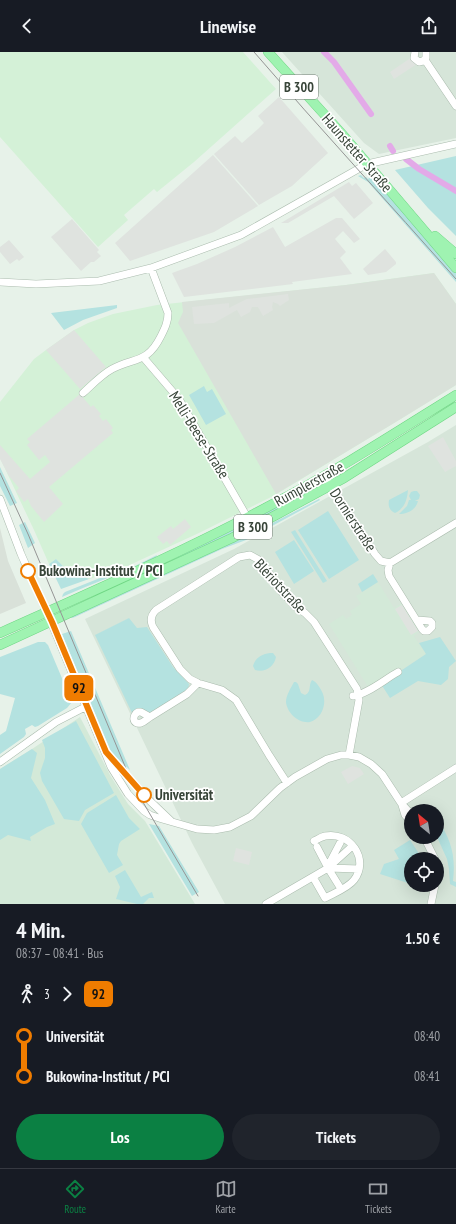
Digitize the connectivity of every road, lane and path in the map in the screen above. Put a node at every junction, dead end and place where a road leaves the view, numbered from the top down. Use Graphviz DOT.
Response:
graph roads {
  1 [pos="268,52"];
  2 [pos="415,52"];
  3 [pos="426,52"];
  4 [pos="425,60"];
  5 [pos="456,106"];
  6 [pos="456,144"];
  7 [pos="367,164"];
  8 [pos="414,218"];
  9 [pos="456,254"];
  10 [pos="151,268"];
  11 [pos="456,268"];
  12 [pos="0,282"];
  13 [pos="144,357"];
  14 [pos="83,393"];
  15 [pos="456,395"];
  16 [pos="456,407"];
  17 [pos="326,476"];
  18 [pos="331,485"];
  19 [pos="0,499"];
  20 [pos="247,517"];
  21 [pos="456,522"];
  22 [pos="390,563"];
  23 [pos="46,612"];
  24 [pos="417,620"];
  25 [pos="52,622"];
  26 [pos="0,633"];
  27 [pos="0,646"];
  28 [pos="398,672"];
  29 [pos="198,683"];
  30 [pos="356,695"];
  31 [pos="87,706"];
  32 [pos="150,718"];
  33 [pos="106,752"];
  34 [pos="349,755"];
  35 [pos="0,762"];
  36 [pos="456,768"];
  37 [pos="286,782"];
  38 [pos="401,803"];
  39 [pos="404,806"];
  40 [pos="404,812"];
  41 [pos="171,821"];
  42 [pos="340,843"];
  43 [pos="349,849"];
  44 [pos="328,868"];
  45 [pos="359,869"];
  46 [pos="313,876"];
  47 [pos="341,889"];
  48 [pos="434,892"];
  49 [pos="266,904"];
  50 [pos="431,904"];
  1 -- 7 [label="main road, Haunstetter Straße / B 300"];
  2 -- 4 [label="street"];
  3 -- 4 [label="street"];
  4 -- 5 [label="street"];
  6 -- 7 [label="street"];
  7 -- 8 [label="main road, Haunstetter Straße / B 300"];
  7 -- 10 [label="street"];
  8 -- 9 [label="main road, Haunstetter Straße / B 300"];
  8 -- 11 [label="main road, Haunstetter Straße / B 300"];
  10 -- 12 [label="street"];
  10 -- 13 [label="street"];
  13 -- 14 [label="street"];
  13 -- 20 [label="street, Melli-Beese-Straße"];
  15 -- 17 [label="main road, Rumplerstraße / B 300"];
  16 -- 18 [label="main road, Rumplerstraße / B 300"];
  17 -- 18 [label="street, Dornierstraße"];
  17 -- 20 [label="main road, Rumplerstraße / B 300"];
  18 -- 22 [label="street, Dornierstraße"];
  18 -- 25 [label="main road, Rumplerstraße / B 300"];
  19 -- 23 [label="street"];
  20 -- 23 [label="main road, Rumplerstraße / B 300"];
  21 -- 22 [label="street"];
  22 -- 24 [label="street, Dornierstraße"];
  23 -- 25 [label="street"];
  23 -- 26 [label="main road, B 300"];
  25 -- 27 [label="main road, B 300"];
  25 -- 31 [label="street"];
  28 -- 30 [label="street"];
  29 -- 30 [label="street, Blériotstraße"];
  29 -- 32 [label="street"];
  29 -- 37 [label="street, Blériotstraße"];
  30 -- 34 [label="street"];
  31 -- 33 [label="street"];
  31 -- 35 [label="street"];
  33 -- 41 [label="street"];
  33 -- 41 [label="street"];
  34 -- 37 [label="street"];
  34 -- 38 [label="street"];
  36 -- 38 [label="street"];
  37 -- 41 [label="street"];
  38 -- 39 [label="street"];
  38 -- 40 [label="street"];
  42 -- 44 [label="street"];
  43 -- 44 [label="street"];
  44 -- 45 [label="street"];
  44 -- 45 [label="street"];
  44 -- 46 [label="street"];
  44 -- 47 [label="street"];
  45 -- 47 [label="street"];
  46 -- 47 [label="street"];
  46 -- 49 [label="street"];
  48 -- 50 [label="street"];
}
